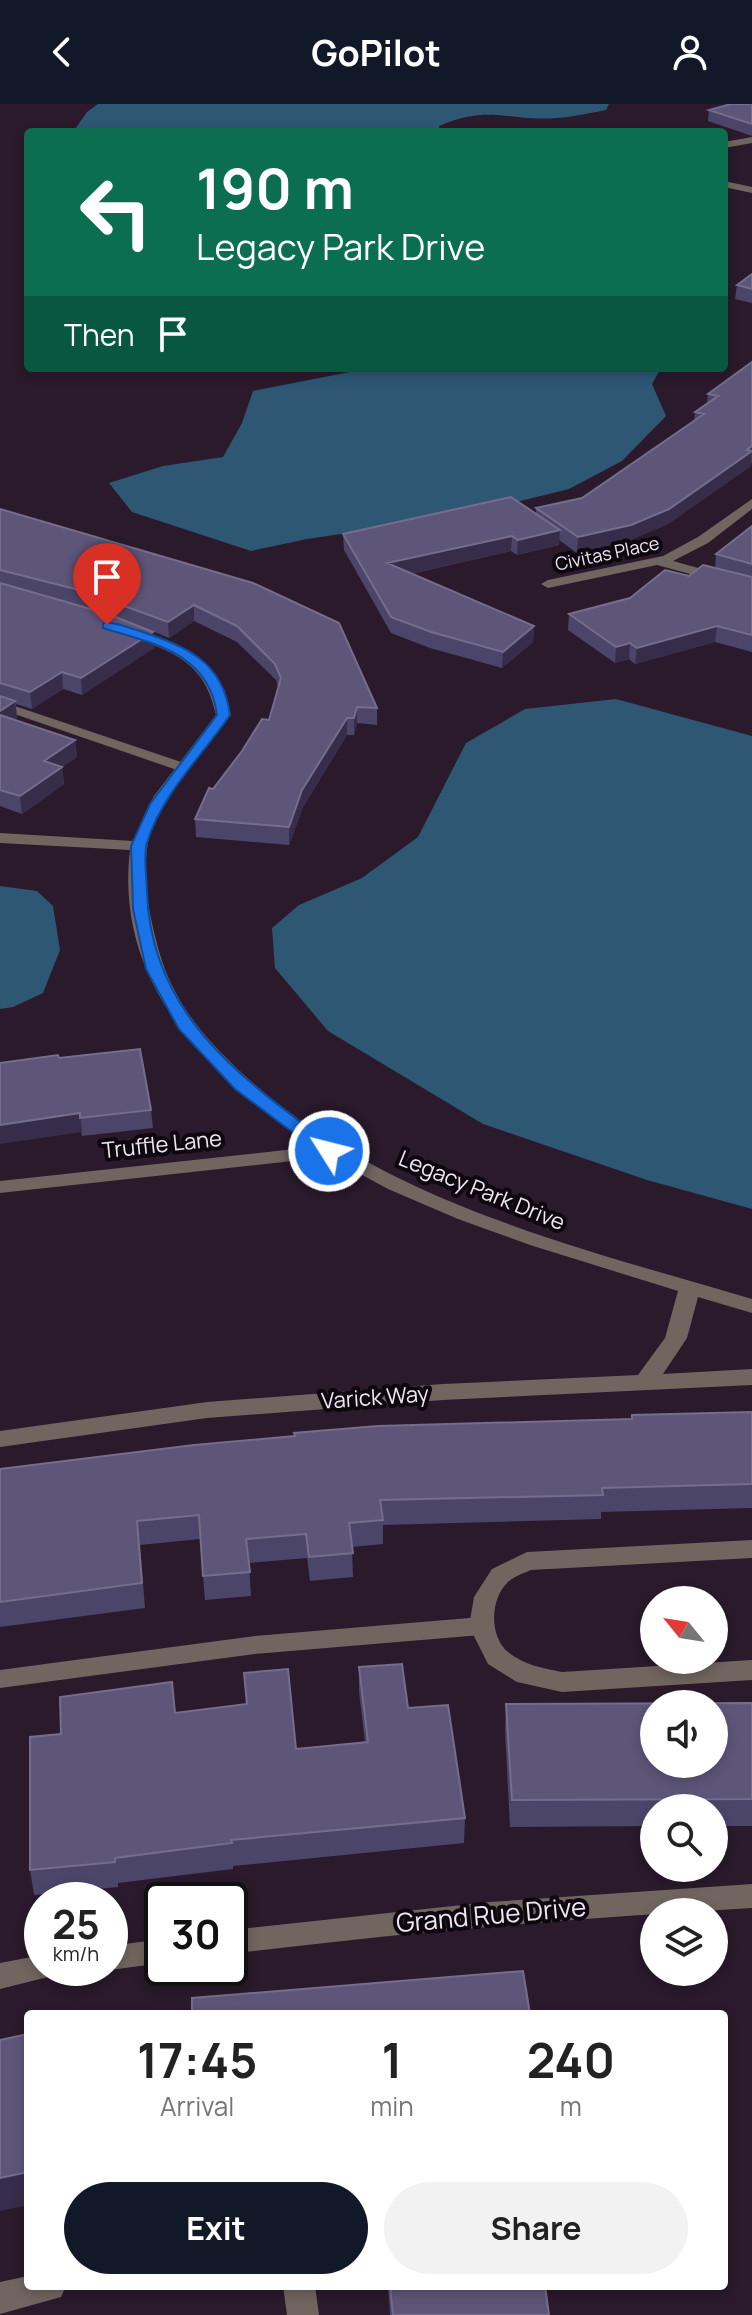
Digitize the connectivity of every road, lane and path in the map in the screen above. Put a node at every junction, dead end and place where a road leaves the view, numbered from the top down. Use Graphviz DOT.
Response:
graph roads {
  1 [pos="752,140"];
  2 [pos="728,144"];
  3 [pos="728,185"];
  4 [pos="752,190"];
  5 [pos="752,503"];
  6 [pos="661,562"];
  7 [pos="548,584"];
  8 [pos="752,587"];
  9 [pos="117,628"];
  10 [pos="0,705"];
  11 [pos="182,767"];
  12 [pos="0,838"];
  13 [pos="139,846"];
  14 [pos="329,1151"];
  15 [pos="0,1187"];
  16 [pos="689,1286"];
  17 [pos="752,1306"];
  18 [pos="752,1377"];
  19 [pos="644,1382"];
  20 [pos="0,1439"];
  21 [pos="752,1549"];
  22 [pos="481,1626"];
  23 [pos="752,1670"];
  24 [pos="0,1679"];
  25 [pos="752,1896"];
  26 [pos="248,1940"];
  27 [pos="24,1971"];
  28 [pos="0,1976"];
  29 [pos="33,2290"];
  30 [pos="300,2290"];
  31 [pos="0,2298"];
  32 [pos="303,2315"];
  1 -- 2 [label="street"];
  3 -- 4 [label="street"];
  5 -- 6 [label="street, Civitas Place"];
  6 -- 7 [label="street, Civitas Place"];
  6 -- 8 [label="street"];
  9 -- 11 [label="street, Legacy Park Drive"];
  10 -- 11 [label="lane"];
  11 -- 13 [label="street, Legacy Park Drive"];
  12 -- 13 [label="street"];
  13 -- 14 [label="street, Legacy Park Drive"];
  14 -- 15 [label="street, Truffle Lane"];
  14 -- 16 [label="street, Legacy Park Drive"];
  16 -- 17 [label="street, Legacy Park Drive"];
  16 -- 19 [label="street"];
  18 -- 19 [label="street, Varick Way"];
  19 -- 20 [label="street, Varick Way"];
  21 -- 22 [label="street"];
  22 -- 23 [label="street"];
  22 -- 24 [label="lane"];
  25 -- 26 [label="street, Grand Rue Drive"];
  27 -- 28 [label="street"];
  29 -- 31 [label="street"];
  30 -- 32 [label="street"];
}
